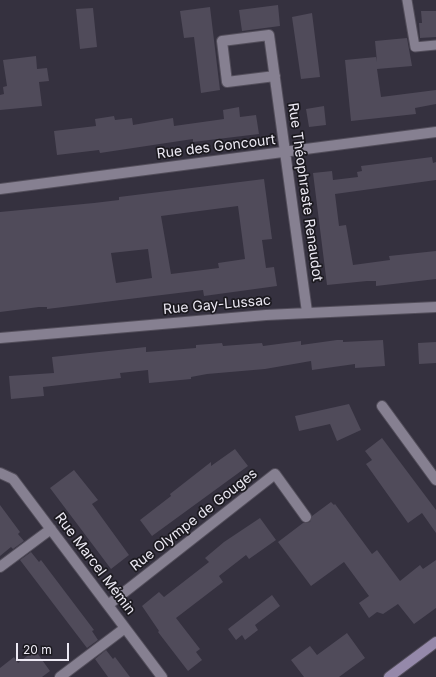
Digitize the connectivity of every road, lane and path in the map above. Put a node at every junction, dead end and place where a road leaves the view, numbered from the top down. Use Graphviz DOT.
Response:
graph roads {
  1 [pos="407,0"];
  2 [pos="436,45"];
  3 [pos="275,76"];
  4 [pos="436,132"];
  5 [pos="286,152"];
  6 [pos="0,189"];
  7 [pos="436,307"];
  8 [pos="307,312"];
  9 [pos="0,338"];
  10 [pos="382,406"];
  11 [pos="0,472"];
  12 [pos="436,480"];
  13 [pos="306,517"];
  14 [pos="51,529"];
  15 [pos="0,568"];
  16 [pos="108,605"];
  17 [pos="126,628"];
  18 [pos="436,642"];
  19 [pos="60,677"];
  20 [pos="162,677"];
  21 [pos="389,677"];
  1 -- 2 [label="lane"];
  3 -- 3 [label="street, Rue Théophraste Renaudot"];
  3 -- 5 [label="street, Rue Théophraste Renaudot"];
  4 -- 5 [label="street, Rue des Goncourt"];
  5 -- 6 [label="street, Rue des Goncourt"];
  5 -- 8 [label="street, Rue Théophraste Renaudot"];
  7 -- 8 [label="street, Rue Gay-Lussac"];
  8 -- 9 [label="street, Rue Gay-Lussac"];
  10 -- 12 [label="street"];
  11 -- 14 [label="street, Rue Marcel Mémin"];
  13 -- 16 [label="street, Rue Olympe de Gouges"];
  14 -- 15 [label="street"];
  14 -- 16 [label="street, Rue Marcel Mémin"];
  16 -- 17 [label="street, Rue Marcel Mémin"];
  17 -- 19 [label="street"];
  17 -- 20 [label="street, Rue Marcel Mémin"];
  18 -- 21 [label="street"];
}
